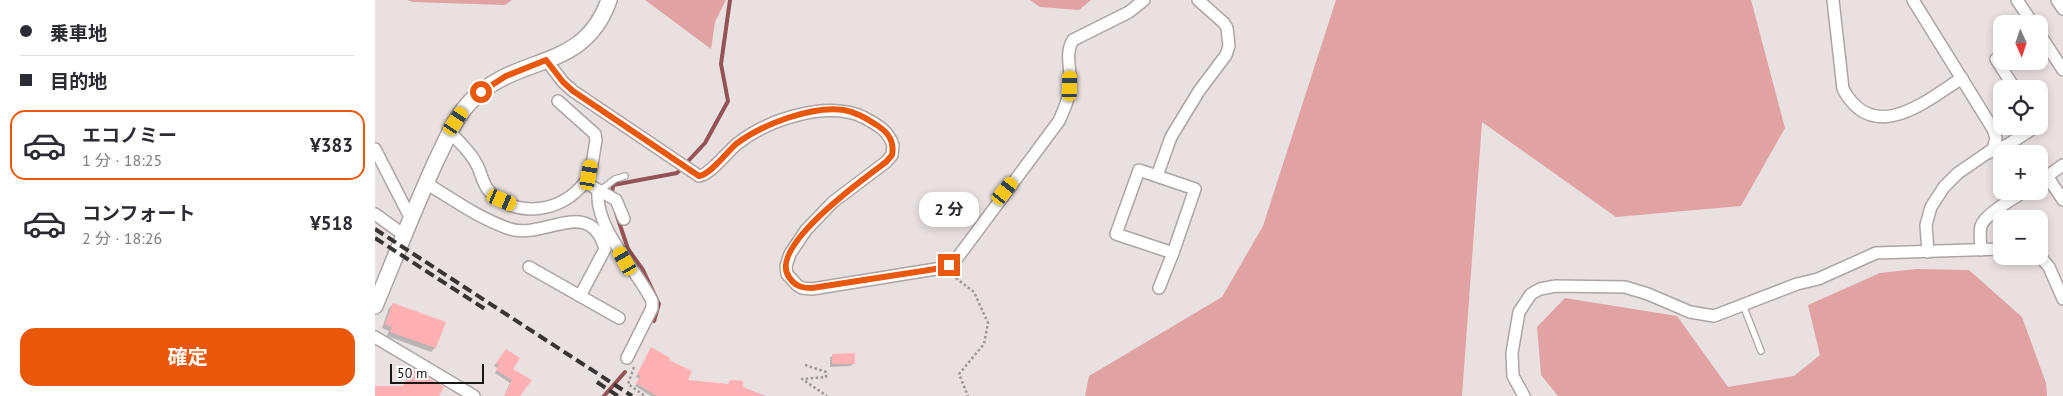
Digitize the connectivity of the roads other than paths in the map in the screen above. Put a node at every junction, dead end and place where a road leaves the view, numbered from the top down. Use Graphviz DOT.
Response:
graph roads {
  1 [pos="609,0"];
  2 [pos="1144,0"];
  3 [pos="1198,0"];
  4 [pos="1833,0"];
  5 [pos="1913,0"];
  6 [pos="2017,0"];
  7 [pos="2057,0"];
  8 [pos="2063,9"];
  9 [pos="2027,15"];
  10 [pos="2048,47"];
  11 [pos="546,60"];
  12 [pos="2063,70"];
  13 [pos="1962,78"];
  14 [pos="558,101"];
  15 [pos="450,132"];
  16 [pos="2023,135"];
  17 [pos="375,149"];
  18 [pos="1987,154"];
  19 [pos="2063,165"];
  20 [pos="625,176"];
  21 [pos="1157,176"];
  22 [pos="2048,176"];
  23 [pos="586,182"];
  24 [pos="426,183"];
  25 [pos="2048,184"];
  26 [pos="607,195"];
  27 [pos="2012,200"];
  28 [pos="2063,200"];
  29 [pos="375,214"];
  30 [pos="411,219"];
  31 [pos="624,219"];
  32 [pos="404,235"];
  33 [pos="1993,249"];
  34 [pos="1981,250"];
  35 [pos="1928,252"];
  36 [pos="1173,253"];
  37 [pos="2047,265"];
  38 [pos="529,267"];
  39 [pos="1159,288"];
  40 [pos="580,296"];
  41 [pos="2063,299"];
  42 [pos="1743,305"];
  43 [pos="375,306"];
  44 [pos="619,318"];
  45 [pos="375,337"];
  46 [pos="1761,351"];
  47 [pos="627,358"];
  48 [pos="475,396"];
  49 [pos="1523,396"];
  1 -- 11 [label="street"];
  2 -- 11 [label="street"];
  3 -- 21 [label="street"];
  4 -- 13 [label="street"];
  5 -- 13 [label="street"];
  6 -- 9 [label="street"];
  7 -- 8 [label="street"];
  10 -- 12 [label="street"];
  11 -- 15 [label="street"];
  13 -- 18 [label="street"];
  14 -- 23 [label="street"];
  15 -- 23 [label="street"];
  15 -- 24 [label="street"];
  16 -- 18 [label="street"];
  17 -- 30 [label="street"];
  18 -- 35 [label="street"];
  19 -- 22 [label="street"];
  20 -- 26 [label="lane"];
  21 -- 36 [label="street"];
  21 -- 36 [label="street"];
  23 -- 26 [label="street"];
  24 -- 30 [label="street"];
  24 -- 40 [label="street"];
  25 -- 28 [label="street"];
  26 -- 31 [label="street"];
  26 -- 47 [label="street"];
  27 -- 34 [label="street"];
  29 -- 32 [label="street"];
  30 -- 32 [label="street"];
  32 -- 43 [label="street"];
  33 -- 34 [label="street"];
  34 -- 35 [label="street"];
  35 -- 42 [label="street"];
  36 -- 39 [label="street"];
  37 -- 41 [label="street"];
  38 -- 40 [label="street"];
  40 -- 44 [label="street"];
  42 -- 46 [label="lane"];
  42 -- 49 [label="street"];
  45 -- 48 [label="street"];
}
